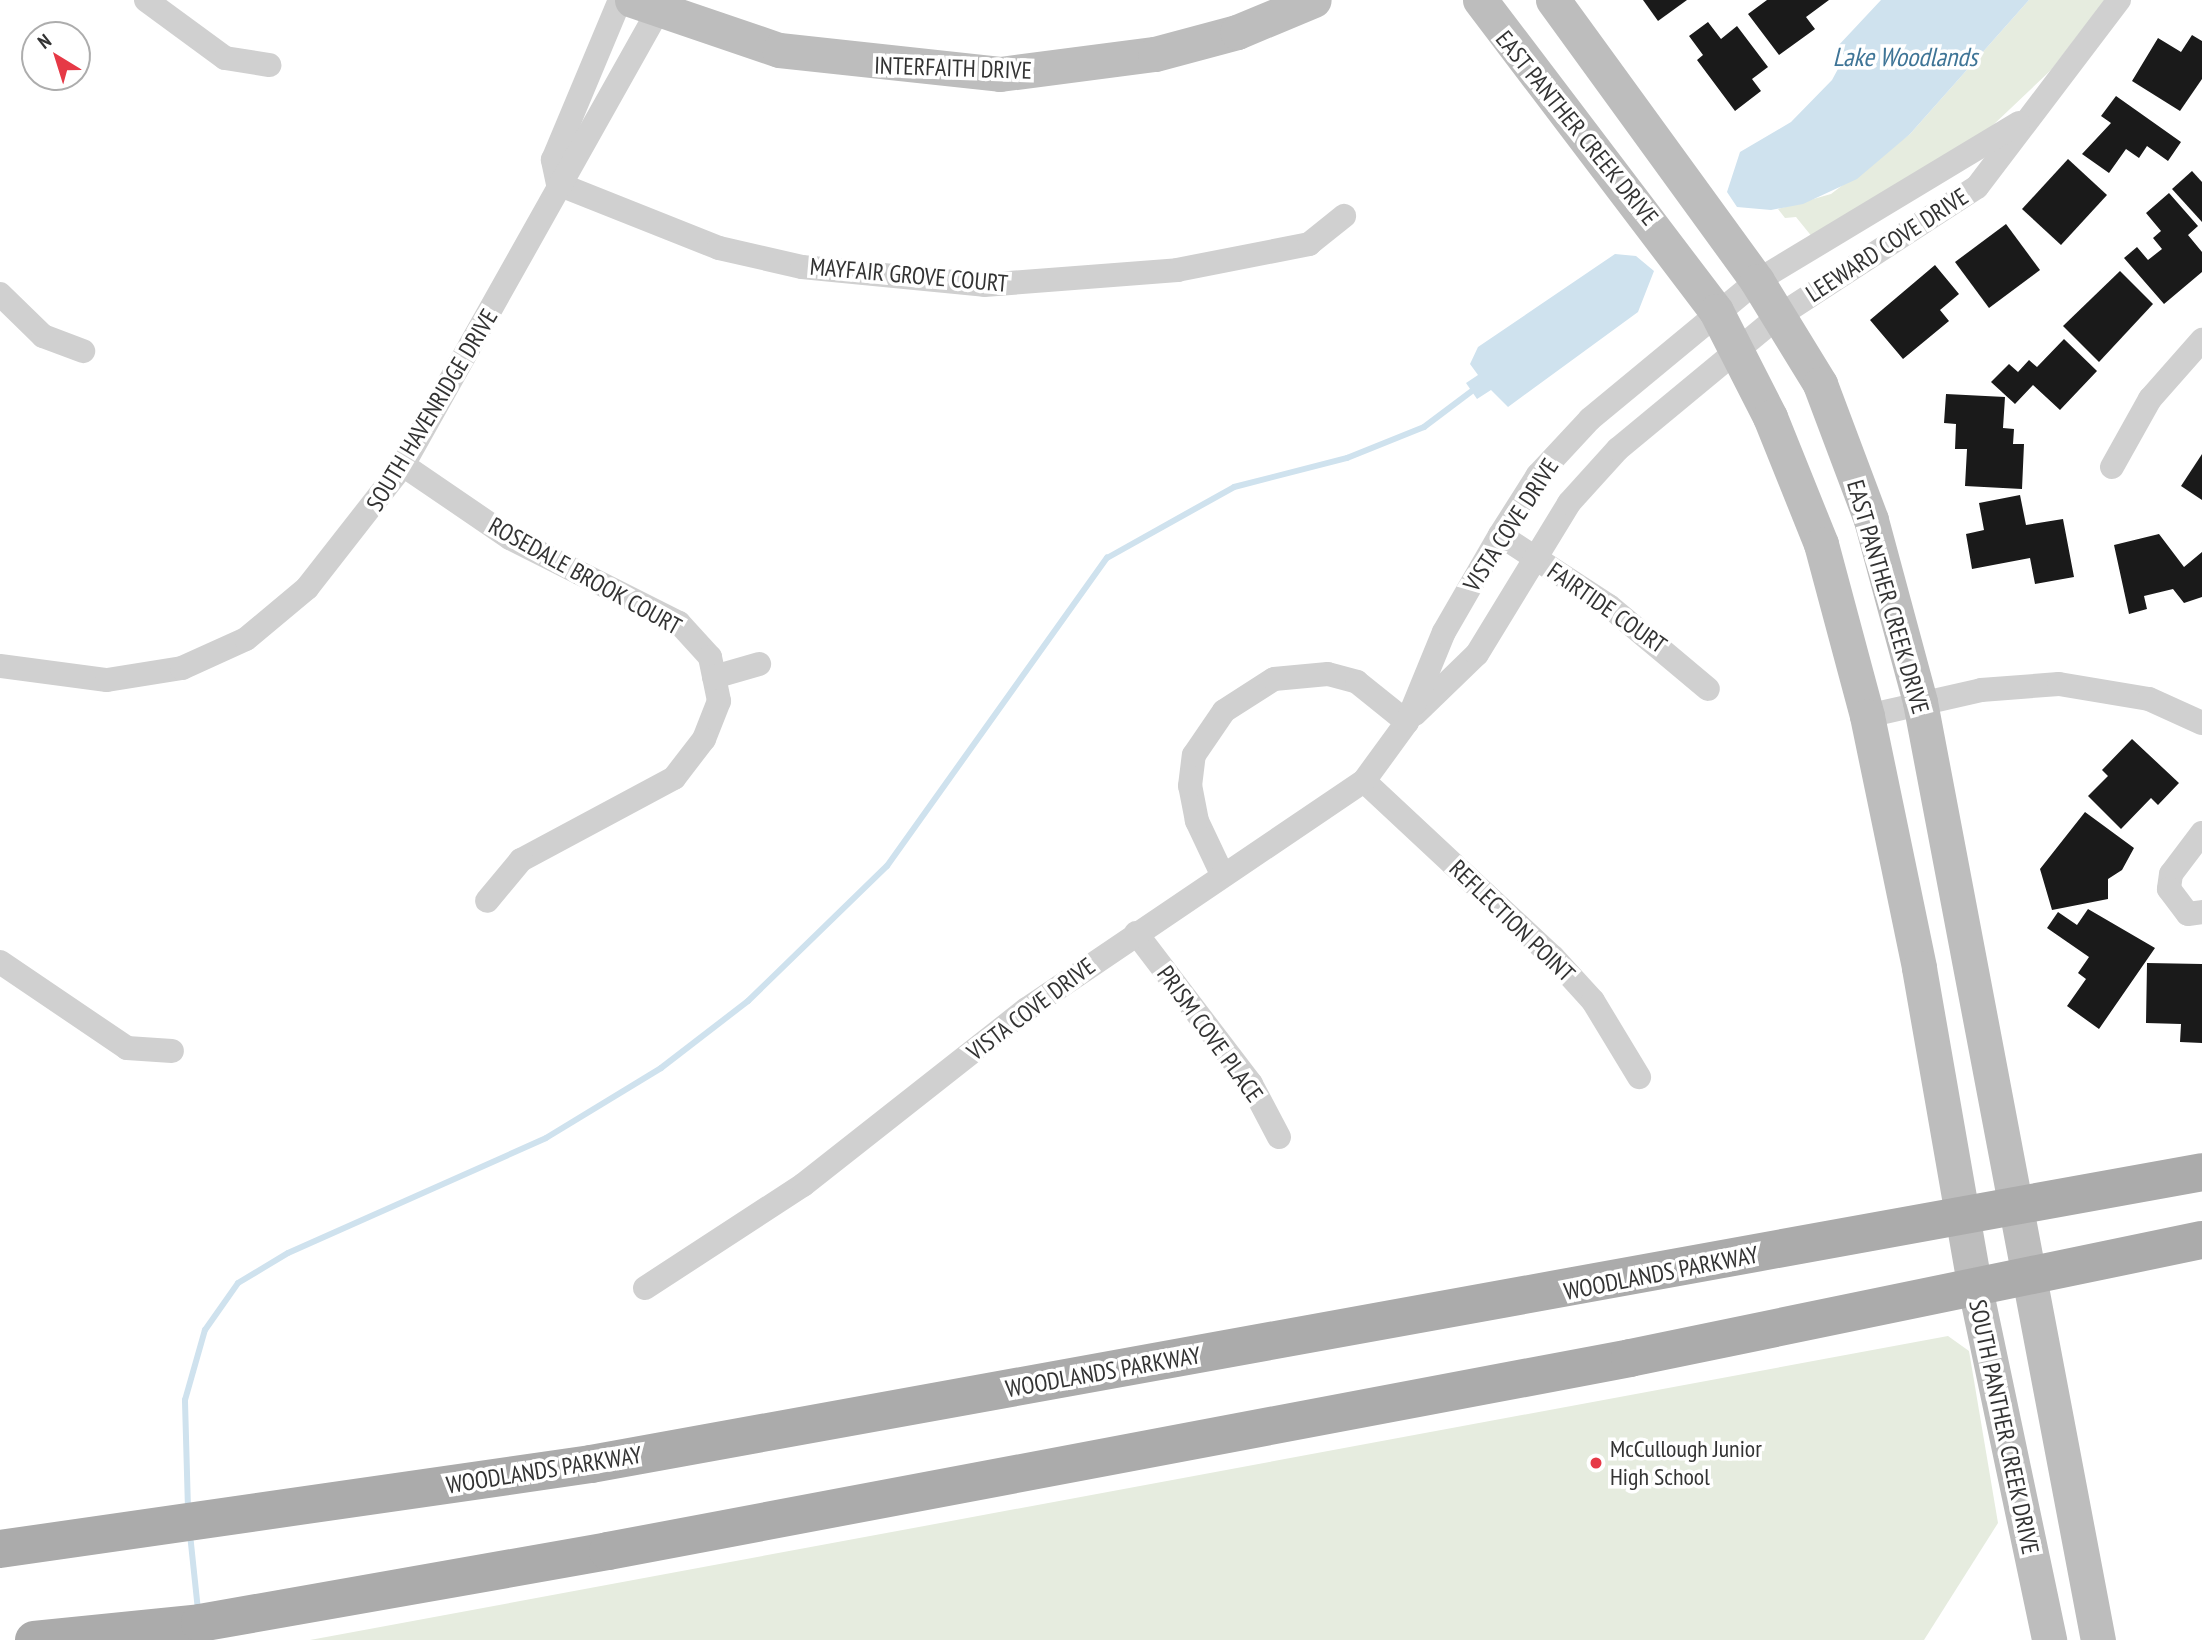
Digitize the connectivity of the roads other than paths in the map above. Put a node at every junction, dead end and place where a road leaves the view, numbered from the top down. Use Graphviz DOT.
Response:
graph roads {
  1 [pos="146,0"];
  2 [pos="620,0"];
  3 [pos="1314,0"];
  4 [pos="1480,0"];
  5 [pos="1553,0"];
  6 [pos="2119,0"];
  7 [pos="645,6"];
  8 [pos="269,65"];
  9 [pos="2019,123"];
  10 [pos="558,184"];
  11 [pos="1345,216"];
  12 [pos="1757,281"];
  13 [pos="0,294"];
  14 [pos="1716,311"];
  15 [pos="1779,316"];
  16 [pos="2202,340"];
  17 [pos="1735,349"];
  18 [pos="83,351"];
  19 [pos="403,465"];
  20 [pos="2112,467"];
  21 [pos="1500,535"];
  22 [pos="1533,556"];
  23 [pos="760,664"];
  24 [pos="0,666"];
  25 [pos="714,677"];
  26 [pos="1708,689"];
  27 [pos="1920,702"];
  28 [pos="1867,716"];
  29 [pos="1407,722"];
  30 [pos="2202,723"];
  31 [pos="1364,781"];
  32 [pos="2202,833"];
  33 [pos="1222,874"];
  34 [pos="487,901"];
  35 [pos="2202,912"];
  36 [pos="1136,933"];
  37 [pos="0,962"];
  38 [pos="172,1051"];
  39 [pos="1639,1077"];
  40 [pos="1279,1138"];
  41 [pos="2202,1172"];
  42 [pos="2018,1203"];
  43 [pos="1964,1213"];
  44 [pos="2202,1240"];
  45 [pos="2027,1275"];
  46 [pos="1974,1283"];
  47 [pos="645,1288"];
  48 [pos="0,1549"];
  49 [pos="34,1640"];
  50 [pos="2049,1640"];
  51 [pos="2098,1640"];
  1 -- 8 [label="street"];
  2 -- 10 [label="street"];
  3 -- 7 [label="street, INTERFAITH DRIVE"];
  4 -- 14 [label="street, EAST PANTHER CREEK DRIVE"];
  5 -- 12 [label="street, EAST PANTHER CREEK DRIVE"];
  6 -- 9 [label="street, LEEWARD COVE DRIVE"];
  7 -- 10 [label="street, SOUTH HAVENRIDGE DRIVE"];
  9 -- 12 [label="street, LEEWARD COVE DRIVE"];
  9 -- 15 [label="street, LEEWARD COVE DRIVE"];
  10 -- 11 [label="street, MAYFAIR GROVE COURT"];
  10 -- 19 [label="street, SOUTH HAVENRIDGE DRIVE"];
  12 -- 14 [label="street, VISTA COVE DRIVE"];
  12 -- 15 [label="street, EAST PANTHER CREEK DRIVE"];
  13 -- 18 [label="street"];
  14 -- 17 [label="street, EAST PANTHER CREEK DRIVE"];
  14 -- 21 [label="street, VISTA COVE DRIVE"];
  15 -- 17 [label="street, LEEWARD COVE DRIVE"];
  15 -- 27 [label="street, EAST PANTHER CREEK DRIVE"];
  16 -- 20 [label="street"];
  17 -- 22 [label="street, VISTA COVE DRIVE"];
  17 -- 28 [label="street, EAST PANTHER CREEK DRIVE"];
  19 -- 24 [label="street, SOUTH HAVENRIDGE DRIVE"];
  19 -- 25 [label="street, ROSEDALE BROOK COURT"];
  21 -- 22 [label="street, FAIRTIDE COURT"];
  21 -- 29 [label="street, VISTA COVE DRIVE"];
  22 -- 26 [label="street, FAIRTIDE COURT"];
  22 -- 29 [label="street, VISTA COVE DRIVE"];
  23 -- 25 [label="street"];
  25 -- 34 [label="street, ROSEDALE BROOK COURT"];
  27 -- 28 [label="street"];
  27 -- 30 [label="street"];
  27 -- 42 [label="street, EAST PANTHER CREEK DRIVE"];
  28 -- 43 [label="street, EAST PANTHER CREEK DRIVE"];
  29 -- 31 [label="street, VISTA COVE DRIVE"];
  29 -- 33 [label="street"];
  31 -- 33 [label="street, VISTA COVE DRIVE"];
  31 -- 39 [label="street, REFLECTION POINT"];
  32 -- 35 [label="street"];
  33 -- 36 [label="street, VISTA COVE DRIVE"];
  36 -- 40 [label="street, PRISM COVE PLACE"];
  36 -- 47 [label="street, VISTA COVE DRIVE"];
  37 -- 38 [label="street"];
  41 -- 42 [label="main road, WOODLANDS PARKWAY"];
  42 -- 43 [label="main road, WOODLANDS PARKWAY"];
  42 -- 45 [label="street, EAST PANTHER CREEK DRIVE"];
  43 -- 46 [label="street, SOUTH PANTHER CREEK DRIVE"];
  43 -- 48 [label="main road, WOODLANDS PARKWAY"];
  44 -- 45 [label="main road"];
  45 -- 46 [label="main road"];
  45 -- 51 [label="street, SOUTH PANTHER CREEK DRIVE"];
  46 -- 49 [label="main road"];
  46 -- 50 [label="street, SOUTH PANTHER CREEK DRIVE"];
}
